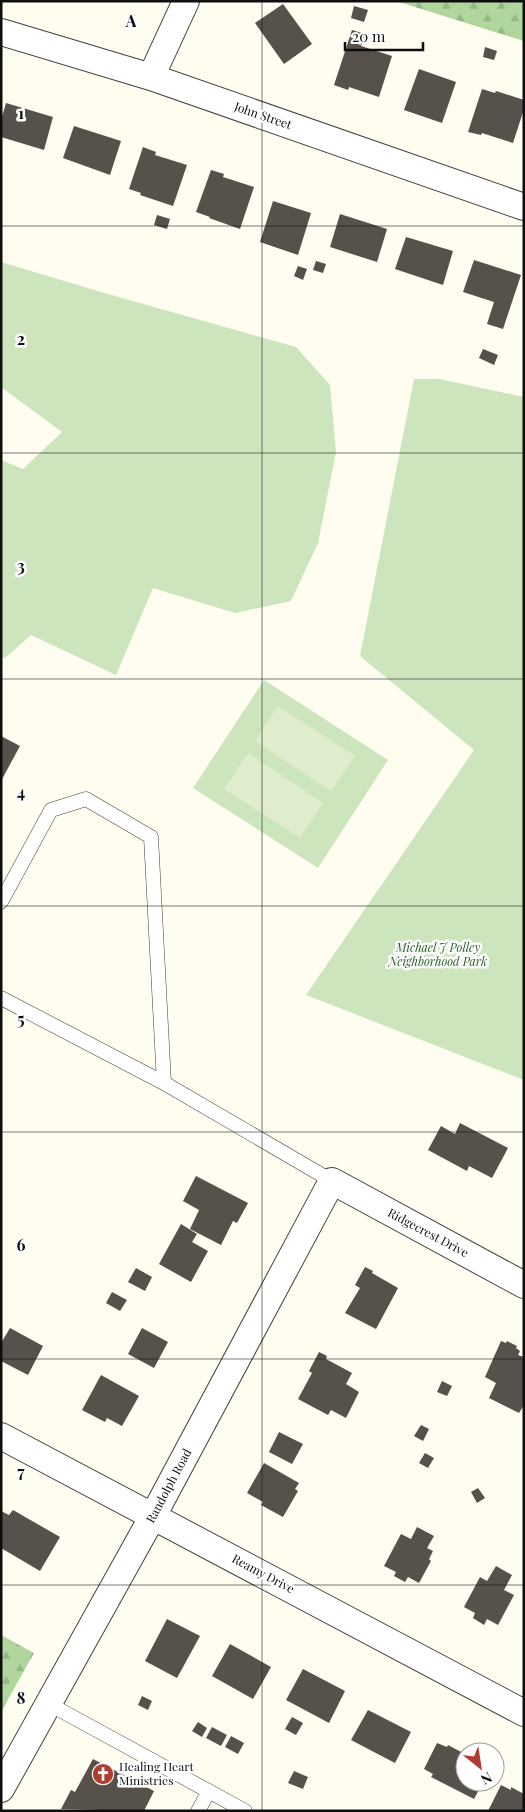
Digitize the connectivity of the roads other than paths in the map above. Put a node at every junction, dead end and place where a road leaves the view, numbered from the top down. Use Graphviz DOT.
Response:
graph roads {
  1 [pos="186,1"];
  2 [pos="1,32"];
  3 [pos="152,78"];
  4 [pos="524,207"];
  5 [pos="1,902"];
  6 [pos="1,998"];
  7 [pos="164,1083"];
  8 [pos="332,1181"];
  9 [pos="524,1285"];
  10 [pos="1,1436"];
  11 [pos="153,1516"];
  12 [pos="49,1704"];
  13 [pos="524,1713"];
  14 [pos="1,1789"];
  15 [pos="209,1791"];
  16 [pos="198,1811"];
  17 [pos="245,1811"];
  1 -- 3 [label="street"];
  2 -- 3 [label="street, John Street"];
  3 -- 4 [label="street, John Street"];
  5 -- 7 [label="lane"];
  6 -- 7 [label="lane"];
  7 -- 8 [label="lane"];
  8 -- 9 [label="street, Ridgecrest Drive"];
  8 -- 11 [label="street, Randolph Road"];
  10 -- 11 [label="street, Reamy Drive"];
  11 -- 12 [label="street, Randolph Road"];
  11 -- 13 [label="street, Reamy Drive"];
  12 -- 14 [label="street, Randolph Road"];
  12 -- 15 [label="lane"];
  15 -- 16 [label="lane"];
  15 -- 17 [label="lane"];
}
